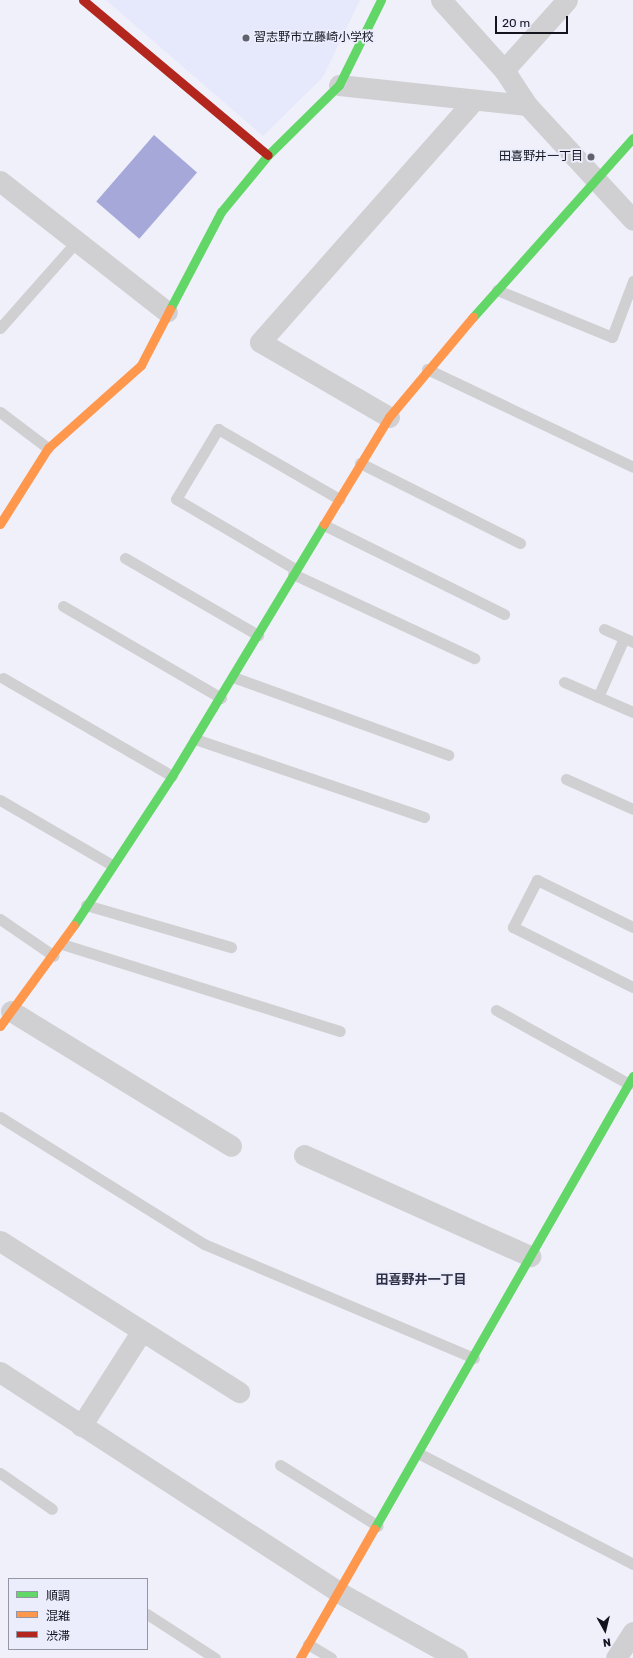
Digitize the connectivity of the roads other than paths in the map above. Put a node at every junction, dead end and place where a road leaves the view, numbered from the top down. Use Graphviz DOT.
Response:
graph roads {
  1 [pos="83,0"];
  2 [pos="382,0"];
  3 [pos="441,0"];
  4 [pos="567,0"];
  5 [pos="504,70"];
  6 [pos="339,85"];
  7 [pos="473,101"];
  8 [pos="526,105"];
  9 [pos="633,138"];
  10 [pos="268,155"];
  11 [pos="596,179"];
  12 [pos="0,181"];
  13 [pos="633,220"];
  14 [pos="77,241"];
  15 [pos="633,281"];
  16 [pos="497,290"];
  17 [pos="167,312"];
  18 [pos="0,328"];
  19 [pos="427,369"];
  20 [pos="0,412"];
  21 [pos="389,417"];
  22 [pos="48,448"];
  23 [pos="360,463"];
  24 [pos="633,467"];
  25 [pos="339,499"];
  26 [pos="0,524"];
  27 [pos="324,525"];
  28 [pos="520,543"];
  29 [pos="125,558"];
  30 [pos="294,571"];
  31 [pos="63,606"];
  32 [pos="504,614"];
  33 [pos="604,630"];
  34 [pos="258,635"];
  35 [pos="629,640"];
  36 [pos="474,658"];
  37 [pos="233,677"];
  38 [pos="4,678"];
  39 [pos="564,682"];
  40 [pos="598,696"];
  41 [pos="221,698"];
  42 [pos="633,712"];
  43 [pos="195,739"];
  44 [pos="448,755"];
  45 [pos="172,776"];
  46 [pos="566,779"];
  47 [pos="0,800"];
  48 [pos="633,809"];
  49 [pos="424,817"];
  50 [pos="112,865"];
  51 [pos="86,905"];
  52 [pos="0,919"];
  53 [pos="633,927"];
  54 [pos="62,944"];
  55 [pos="231,947"];
  56 [pos="54,956"];
  57 [pos="633,987"];
  58 [pos="496,1010"];
  59 [pos="6,1018"];
  60 [pos="340,1031"];
  61 [pos="631,1080"];
  62 [pos="0,1117"];
  63 [pos="231,1146"];
  64 [pos="304,1155"];
  65 [pos="0,1241"];
  66 [pos="530,1256"];
  67 [pos="141,1332"];
  68 [pos="474,1358"];
  69 [pos="0,1372"];
  70 [pos="239,1392"];
  71 [pos="81,1426"];
  72 [pos="420,1454"];
  73 [pos="280,1465"];
  74 [pos="0,1473"];
  75 [pos="52,1510"];
  76 [pos="378,1526"];
  77 [pos="633,1564"];
  78 [pos="340,1593"];
  79 [pos="148,1615"];
  80 [pos="633,1632"];
  81 [pos="308,1644"];
  82 [pos="215,1658"];
  83 [pos="300,1658"];
  84 [pos="331,1658"];
  85 [pos="457,1658"];
  86 [pos="616,1658"];
  1 -- 10 [label="street"];
  2 -- 6 [label="street"];
  3 -- 5 [label="street"];
  4 -- 5 [label="street"];
  5 -- 8 [label="street"];
  6 -- 7 [label="street"];
  6 -- 10 [label="street"];
  7 -- 8 [label="street"];
  7 -- 21 [label="street"];
  8 -- 11 [label="street"];
  9 -- 11 [label="street"];
  10 -- 17 [label="street"];
  11 -- 13 [label="street"];
  11 -- 16 [label="street"];
  12 -- 14 [label="street"];
  14 -- 17 [label="street"];
  14 -- 18 [label="lane"];
  15 -- 16 [label="lane"];
  16 -- 19 [label="street"];
  17 -- 22 [label="street"];
  19 -- 21 [label="street"];
  19 -- 24 [label="lane"];
  20 -- 22 [label="lane"];
  21 -- 23 [label="street"];
  22 -- 26 [label="street"];
  23 -- 25 [label="street"];
  23 -- 28 [label="lane"];
  25 -- 27 [label="street"];
  25 -- 30 [label="lane"];
  27 -- 30 [label="street"];
  27 -- 32 [label="lane"];
  29 -- 34 [label="lane"];
  30 -- 34 [label="street"];
  30 -- 36 [label="lane"];
  31 -- 41 [label="lane"];
  33 -- 35 [label="lane"];
  34 -- 37 [label="street"];
  35 -- 40 [label="lane"];
  37 -- 41 [label="street"];
  37 -- 44 [label="lane"];
  38 -- 45 [label="lane"];
  39 -- 40 [label="lane"];
  40 -- 42 [label="lane"];
  41 -- 43 [label="street"];
  43 -- 45 [label="street"];
  43 -- 49 [label="lane"];
  45 -- 50 [label="street"];
  46 -- 48 [label="lane"];
  47 -- 50 [label="lane"];
  50 -- 51 [label="street"];
  51 -- 54 [label="street"];
  51 -- 55 [label="lane"];
  52 -- 56 [label="lane"];
  53 -- 57 [label="lane"];
  54 -- 56 [label="street"];
  54 -- 60 [label="lane"];
  56 -- 59 [label="street"];
  58 -- 61 [label="lane"];
  59 -- 63 [label="street"];
  61 -- 66 [label="street"];
  62 -- 68 [label="lane"];
  64 -- 66 [label="street"];
  65 -- 67 [label="street"];
  66 -- 68 [label="street"];
  67 -- 70 [label="street"];
  67 -- 71 [label="street"];
  68 -- 72 [label="street"];
  69 -- 71 [label="street"];
  71 -- 78 [label="street"];
  72 -- 76 [label="street"];
  72 -- 77 [label="lane"];
  73 -- 76 [label="lane"];
  74 -- 75 [label="lane"];
  76 -- 78 [label="street"];
  78 -- 81 [label="street"];
  78 -- 85 [label="street"];
  79 -- 82 [label="lane"];
  80 -- 86 [label="street"];
  81 -- 83 [label="street"];
  81 -- 84 [label="lane"];
}
